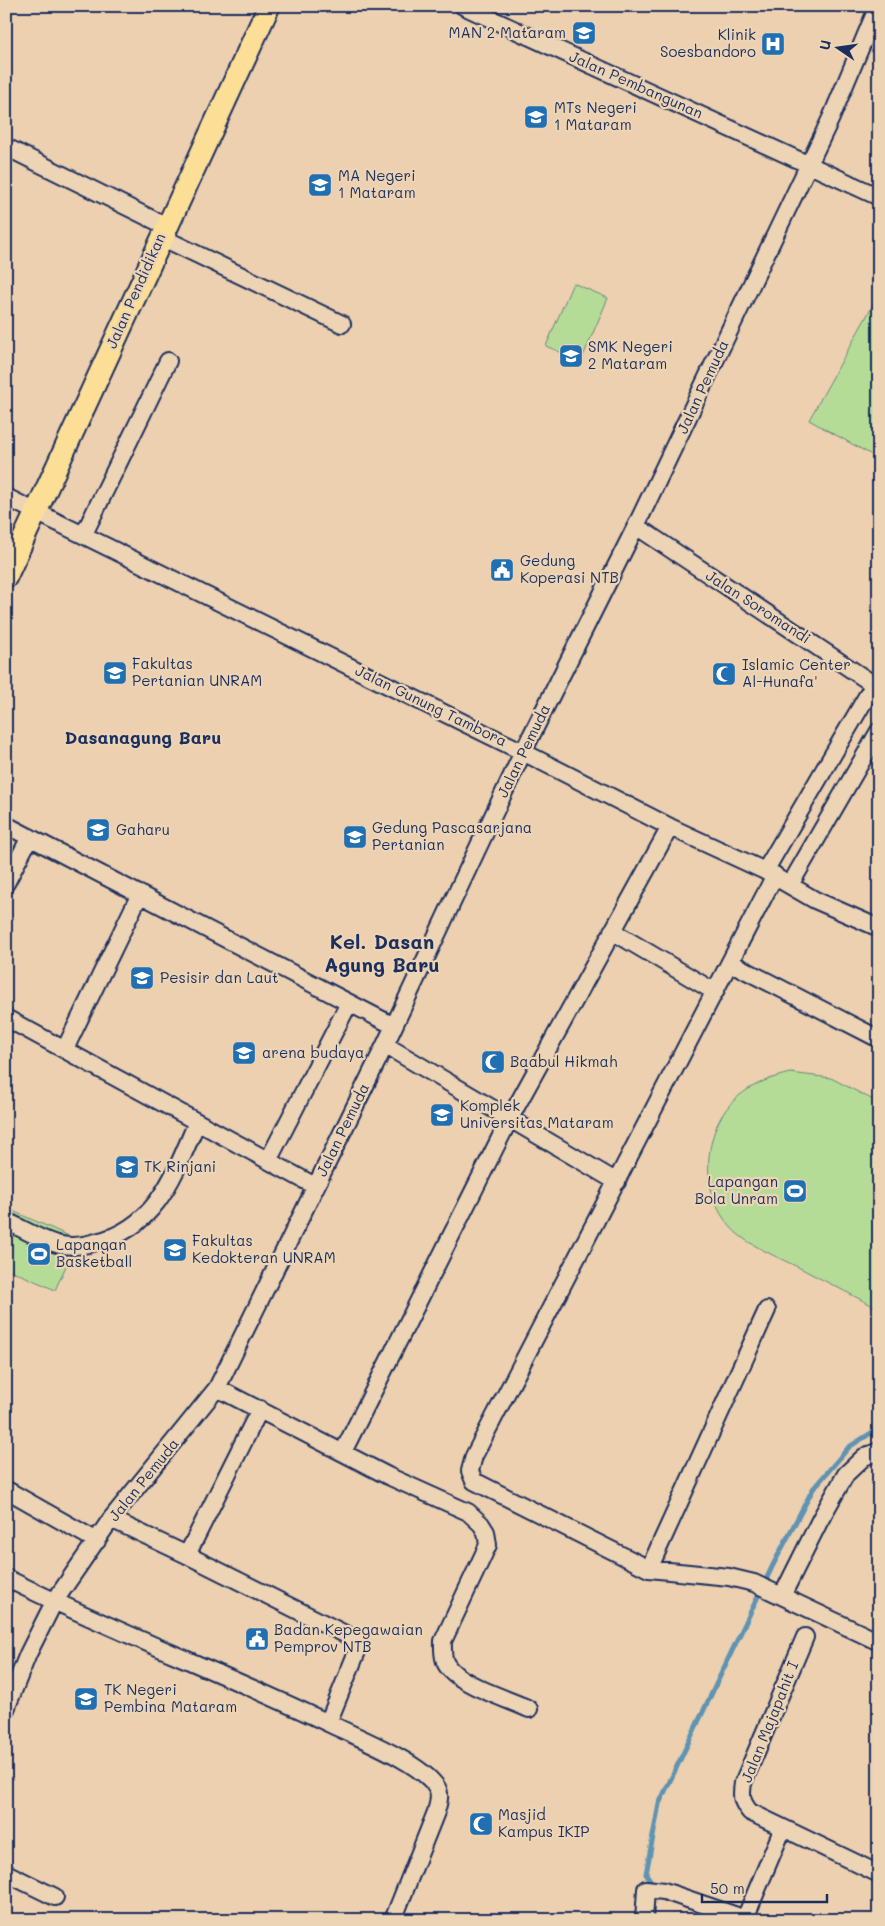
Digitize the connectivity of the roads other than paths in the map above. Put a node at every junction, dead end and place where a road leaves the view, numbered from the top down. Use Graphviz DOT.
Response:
graph roads {
  1 [pos="268,6"];
  2 [pos="463,6"];
  3 [pos="878,6"];
  4 [pos="6,147"];
  5 [pos="809,163"];
  6 [pos="879,197"];
  7 [pos="163,232"];
  8 [pos="342,324"];
  9 [pos="168,361"];
  10 [pos="6,496"];
  11 [pos="37,510"];
  12 [pos="636,526"];
  13 [pos="84,534"];
  14 [pos="6,577"];
  15 [pos="876,686"];
  16 [pos="879,731"];
  17 [pos="523,752"];
  18 [pos="6,825"];
  19 [pos="670,827"];
  20 [pos="30,837"];
  21 [pos="770,873"];
  22 [pos="6,883"];
  23 [pos="790,885"];
  24 [pos="140,894"];
  25 [pos="879,928"];
  26 [pos="612,931"];
  27 [pos="731,963"];
  28 [pos="715,992"];
  29 [pos="350,1003"];
  30 [pos="6,1018"];
  31 [pos="392,1026"];
  32 [pos="879,1039"];
  33 [pos="385,1045"];
  34 [pos="65,1049"];
  35 [pos="510,1118"];
  36 [pos="197,1122"];
  37 [pos="269,1159"];
  38 [pos="617,1182"];
  39 [pos="316,1186"];
  40 [pos="6,1221"];
  41 [pos="767,1310"];
  42 [pos="217,1388"];
  43 [pos="260,1410"];
  44 [pos="879,1451"];
  45 [pos="343,1452"];
  46 [pos="6,1490"];
  47 [pos="111,1519"];
  48 [pos="97,1541"];
  49 [pos="187,1555"];
  50 [pos="648,1569"];
  51 [pos="6,1578"];
  52 [pos="776,1593"];
  53 [pos="54,1602"];
  54 [pos="805,1637"];
  55 [pos="879,1642"];
  56 [pos="6,1709"];
  57 [pos="529,1709"];
  58 [pos="328,1723"];
  59 [pos="783,1828"];
  60 [pos="6,1873"];
  61 [pos="879,1874"];
  62 [pos="55,1897"];
  63 [pos="393,1920"];
  64 [pos="644,1920"];
  1 -- 7 [label="main road, Jalan Pendidikan"];
  2 -- 5 [label="street, Jalan Pembangunan"];
  3 -- 5 [label="street, Jalan Pemuda"];
  4 -- 7 [label="street"];
  5 -- 6 [label="street, Jalan Pembangunan"];
  5 -- 12 [label="street, Jalan Pemuda"];
  7 -- 8 [label="street"];
  7 -- 11 [label="main road, Jalan Pendidikan"];
  9 -- 13 [label="street"];
  10 -- 11 [label="street, Jalan Gunung Tambora"];
  11 -- 13 [label="street, Jalan Gunung Tambora"];
  11 -- 14 [label="main road, Jalan Pendidikan"];
  12 -- 15 [label="street, Jalan Soromandi"];
  12 -- 17 [label="street, Jalan Pemuda"];
  13 -- 17 [label="street, Jalan Gunung Tambora"];
  15 -- 21 [label="street"];
  16 -- 23 [label="street"];
  17 -- 19 [label="street, Jalan Gunung Tambora"];
  17 -- 31 [label="street, Jalan Pemuda"];
  18 -- 20 [label="street"];
  19 -- 21 [label="street, Jalan Gunung Tambora"];
  19 -- 26 [label="street"];
  20 -- 22 [label="street"];
  20 -- 24 [label="street"];
  21 -- 23 [label="street, Jalan Gunung Tambora"];
  21 -- 27 [label="street"];
  23 -- 25 [label="street, Jalan Gunung Tambora"];
  24 -- 29 [label="street"];
  24 -- 34 [label="street"];
  26 -- 28 [label="street"];
  26 -- 35 [label="street"];
  27 -- 28 [label="street"];
  27 -- 32 [label="street"];
  28 -- 38 [label="street"];
  29 -- 31 [label="street"];
  29 -- 37 [label="street"];
  30 -- 34 [label="street"];
  31 -- 33 [label="street, Jalan Pemuda"];
  33 -- 35 [label="street"];
  33 -- 39 [label="street, Jalan Pemuda"];
  34 -- 36 [label="street"];
  35 -- 38 [label="street"];
  35 -- 45 [label="street"];
  36 -- 37 [label="street"];
  36 -- 40 [label="street"];
  37 -- 39 [label="street"];
  38 -- 50 [label="street"];
  39 -- 42 [label="street, Jalan Pemuda"];
  41 -- 50 [label="street"];
  42 -- 43 [label="street"];
  42 -- 47 [label="street, Jalan Pemuda"];
  43 -- 45 [label="street"];
  43 -- 49 [label="street"];
  44 -- 52 [label="street"];
  45 -- 57 [label="street"];
  46 -- 48 [label="street"];
  47 -- 48 [label="street, Jalan Pemuda"];
  47 -- 49 [label="street"];
  48 -- 53 [label="street, Jalan Pemuda"];
  49 -- 58 [label="street"];
  50 -- 52 [label="street"];
  51 -- 53 [label="street"];
  52 -- 55 [label="street"];
  53 -- 56 [label="street, Jalan Pemuda"];
  53 -- 58 [label="street"];
  54 -- 59 [label="street, Jalan Majapahit I"];
  58 -- 63 [label="street"];
  59 -- 61 [label="street, Jalan Majapahit I"];
  59 -- 64 [label="street"];
  60 -- 62 [label="street"];
}
